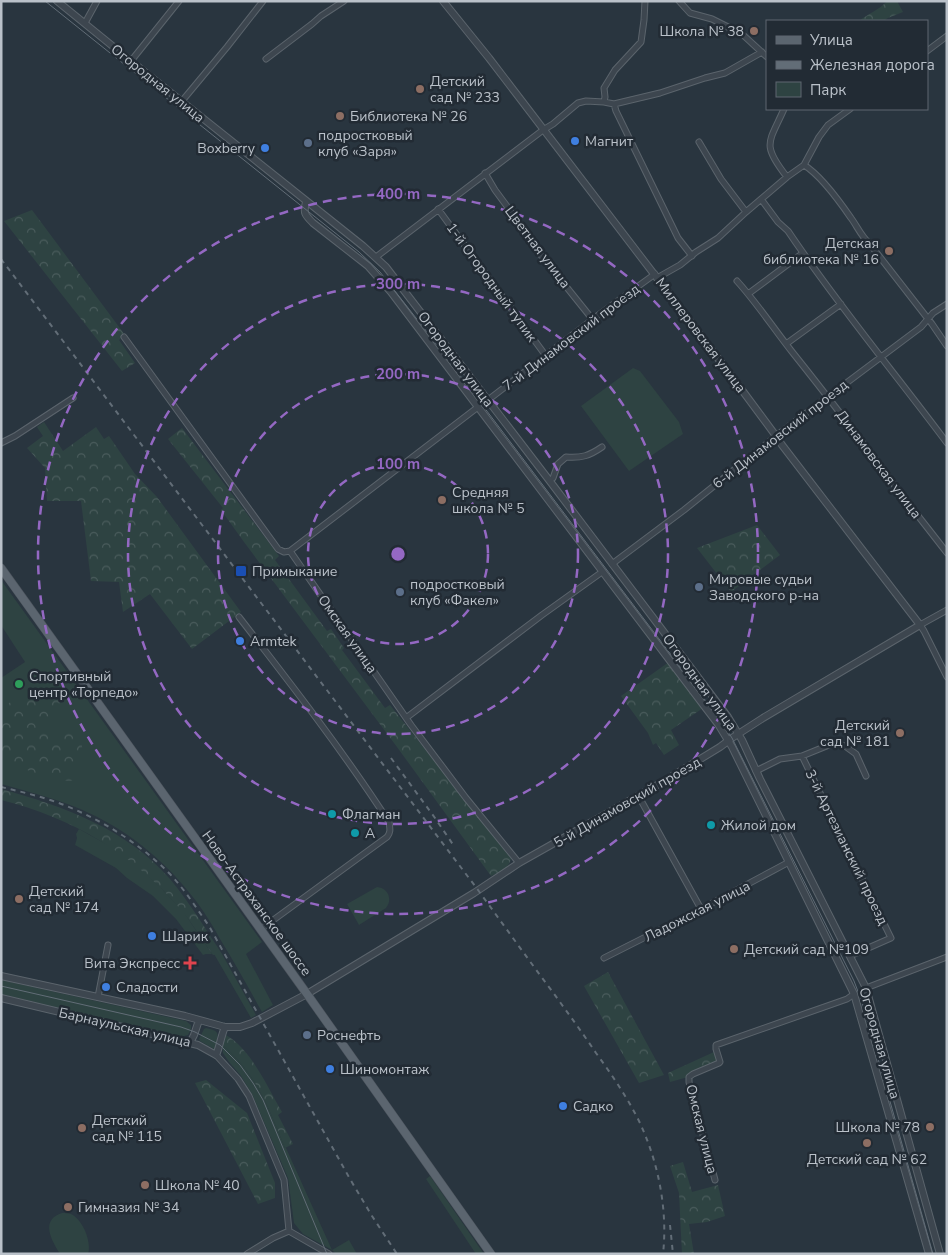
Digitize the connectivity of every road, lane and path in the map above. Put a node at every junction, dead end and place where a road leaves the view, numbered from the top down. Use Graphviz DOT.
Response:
graph roads {
  1 [pos="57,1"];
  2 [pos="97,1"];
  3 [pos="179,1"];
  4 [pos="263,1"];
  5 [pos="344,1"];
  6 [pos="443,1"];
  7 [pos="645,1"];
  8 [pos="679,1"];
  9 [pos="85,23"];
  10 [pos="947,36"];
  11 [pos="928,50"];
  12 [pos="764,55"];
  13 [pos="266,59"];
  14 [pos="131,61"];
  15 [pos="182,101"];
  16 [pos="604,102"];
  17 [pos="614,104"];
  18 [pos="784,110"];
  19 [pos="849,110"];
  20 [pos="543,130"];
  21 [pos="699,142"];
  22 [pos="804,166"];
  23 [pos="486,173"];
  24 [pos="788,177"];
  25 [pos="761,199"];
  26 [pos="306,202"];
  27 [pos="438,209"];
  28 [pos="746,212"];
  29 [pos="803,253"];
  30 [pos="692,256"];
  31 [pos="376,257"];
  32 [pos="656,276"];
  33 [pos="737,281"];
  34 [pos="748,294"];
  35 [pos="841,304"];
  36 [pos="947,304"];
  37 [pos="927,319"];
  38 [pos="593,320"];
  39 [pos="124,337"];
  40 [pos="786,344"];
  41 [pos="947,346"];
  42 [pos="546,356"];
  43 [pos="881,356"];
  44 [pos="828,397"];
  45 [pos="73,398"];
  46 [pos="488,400"];
  47 [pos="478,408"];
  48 [pos="776,436"];
  49 [pos="1,442"];
  50 [pos="947,443"];
  51 [pos="602,447"];
  52 [pos="549,480"];
  53 [pos="290,551"];
  54 [pos="947,554"];
  55 [pos="612,564"];
  56 [pos="1,568"];
  57 [pos="602,572"];
  58 [pos="947,610"];
  59 [pos="239,617"];
  60 [pos="920,625"];
  61 [pos="947,677"];
  62 [pos="406,718"];
  63 [pos="738,734"];
  64 [pos="728,741"];
  65 [pos="802,756"];
  66 [pos="756,771"];
  67 [pos="866,776"];
  68 [pos="638,795"];
  69 [pos="789,862"];
  70 [pos="519,864"];
  71 [pos="701,908"];
  72 [pos="260,929"];
  73 [pos="108,945"];
  74 [pos="850,956"];
  75 [pos="947,957"];
  76 [pos="604,958"];
  77 [pos="1,976"];
  78 [pos="866,988"];
  79 [pos="307,994"];
  80 [pos="854,994"];
  81 [pos="98,997"];
  82 [pos="1,998"];
  83 [pos="198,1020"];
  84 [pos="225,1027"];
  85 [pos="190,1043"];
  86 [pos="216,1055"];
  87 [pos="715,1180"];
  88 [pos="289,1231"];
  89 [pos="247,1254"];
  90 [pos="329,1254"];
  91 [pos="491,1254"];
  92 [pos="929,1254"];
  93 [pos="940,1254"];
  1 -- 9 [label="street, Огородная улица"];
  2 -- 9 [label="street"];
  3 -- 14 [label="street"];
  4 -- 15 [label="street"];
  5 -- 13 [label="street"];
  6 -- 20 [label="street, Миллеровская улица"];
  7 -- 16 [label="street"];
  8 -- 12 [label="street"];
  9 -- 14 [label="street, Огородная улица"];
  10 -- 11 [label="street"];
  12 -- 17 [label="street"];
  14 -- 15 [label="street, Огородная улица"];
  15 -- 26 [label="street, Огородная улица"];
  16 -- 17 [label="street"];
  16 -- 20 [label="street"];
  17 -- 30 [label="street"];
  18 -- 24 [label="street"];
  19 -- 22 [label="street, 7-й Динамовский проезд"];
  20 -- 23 [label="street"];
  20 -- 32 [label="street, Миллеровская улица"];
  21 -- 28 [label="street"];
  22 -- 24 [label="street, 7-й Динамовский проезд"];
  22 -- 37 [label="street"];
  23 -- 27 [label="street"];
  23 -- 38 [label="street, Цветная улица"];
  24 -- 25 [label="street, 7-й Динамовский проезд"];
  25 -- 28 [label="street, 7-й Динамовский проезд"];
  25 -- 29 [label="street"];
  26 -- 31 [label="street, Огородная улица"];
  26 -- 47 [label="street, Огородная улица"];
  27 -- 31 [label="street"];
  27 -- 42 [label="street, 1-й Огородный тупик"];
  28 -- 30 [label="street, 7-й Динамовский проезд"];
  29 -- 34 [label="street"];
  29 -- 35 [label="street"];
  30 -- 32 [label="street, 7-й Динамовский проезд"];
  31 -- 46 [label="street, Огородная улица"];
  32 -- 38 [label="street, 7-й Динамовский проезд"];
  32 -- 48 [label="street, Миллеровская улица"];
  33 -- 34 [label="street, Динамовская улица"];
  34 -- 40 [label="street, Динамовская улица"];
  35 -- 40 [label="street"];
  35 -- 43 [label="street"];
  36 -- 37 [label="street, 6-й Динамовский проезд"];
  37 -- 41 [label="street"];
  37 -- 43 [label="street, 6-й Динамовский проезд"];
  38 -- 42 [label="street, 7-й Динамовский проезд"];
  39 -- 53 [label="street, Омская улица"];
  40 -- 44 [label="street, Динамовская улица"];
  42 -- 46 [label="street, 7-й Динамовский проезд"];
  43 -- 44 [label="street, 6-й Динамовский проезд"];
  43 -- 50 [label="street"];
  44 -- 48 [label="street, 6-й Динамовский проезд"];
  44 -- 54 [label="street, Динамовская улица"];
  45 -- 49 [label="street"];
  46 -- 52 [label="street, Огородная улица"];
  47 -- 53 [label="street"];
  47 -- 57 [label="street, Огородная улица"];
  48 -- 55 [label="street, 6-й Динамовский проезд"];
  48 -- 60 [label="street, Миллеровская улица"];
  51 -- 52 [label="street"];
  52 -- 55 [label="street, Огородная улица"];
  53 -- 62 [label="street, Омская улица"];
  55 -- 63 [label="street, Огородная улица"];
  56 -- 72 [label="main road, Ново-Астраханское шоссе"];
  57 -- 62 [label="street"];
  57 -- 64 [label="street, Огородная улица"];
  58 -- 60 [label="street, 5-й Динамовский проезд"];
  59 -- 72 [label="street"];
  60 -- 61 [label="street, Миллеровская улица"];
  60 -- 63 [label="street, 5-й Динамовский проезд"];
  62 -- 70 [label="street, Омская улица"];
  63 -- 64 [label="street, 5-й Динамовский проезд"];
  63 -- 66 [label="street, Огородная улица"];
  64 -- 68 [label="street, 5-й Динамовский проезд"];
  64 -- 69 [label="street, Огородная улица"];
  65 -- 66 [label="street"];
  65 -- 67 [label="street"];
  65 -- 74 [label="street, 3-й Артезианский проезд"];
  66 -- 74 [label="street, Огородная улица"];
  68 -- 70 [label="street, 5-й Динамовский проезд"];
  68 -- 71 [label="street"];
  69 -- 71 [label="street, Ладожская улица"];
  69 -- 80 [label="street, Огородная улица"];
  70 -- 79 [label="street, 5-й Динамовский проезд"];
  71 -- 76 [label="street, Ладожская улица"];
  72 -- 79 [label="main road, Ново-Астраханское шоссе"];
  73 -- 81 [label="street"];
  74 -- 78 [label="street, Огородная улица"];
  75 -- 78 [label="street"];
  77 -- 81 [label="street, Барнаульская улица"];
  78 -- 93 [label="street, Огородная улица"];
  79 -- 84 [label="street, Барнаульская улица"];
  79 -- 91 [label="main road, Ново-Астраханское шоссе"];
  80 -- 87 [label="street, Омская улица"];
  80 -- 92 [label="street, Огородная улица"];
  81 -- 83 [label="street, Барнаульская улица"];
  82 -- 85 [label="street, Барнаульская улица"];
  83 -- 84 [label="street, Барнаульская улица"];
  83 -- 85 [label="street"];
  84 -- 86 [label="street"];
  85 -- 86 [label="street, Барнаульская улица"];
  86 -- 88 [label="street, Барнаульская улица"];
  88 -- 89 [label="street"];
  88 -- 90 [label="street"];
}
